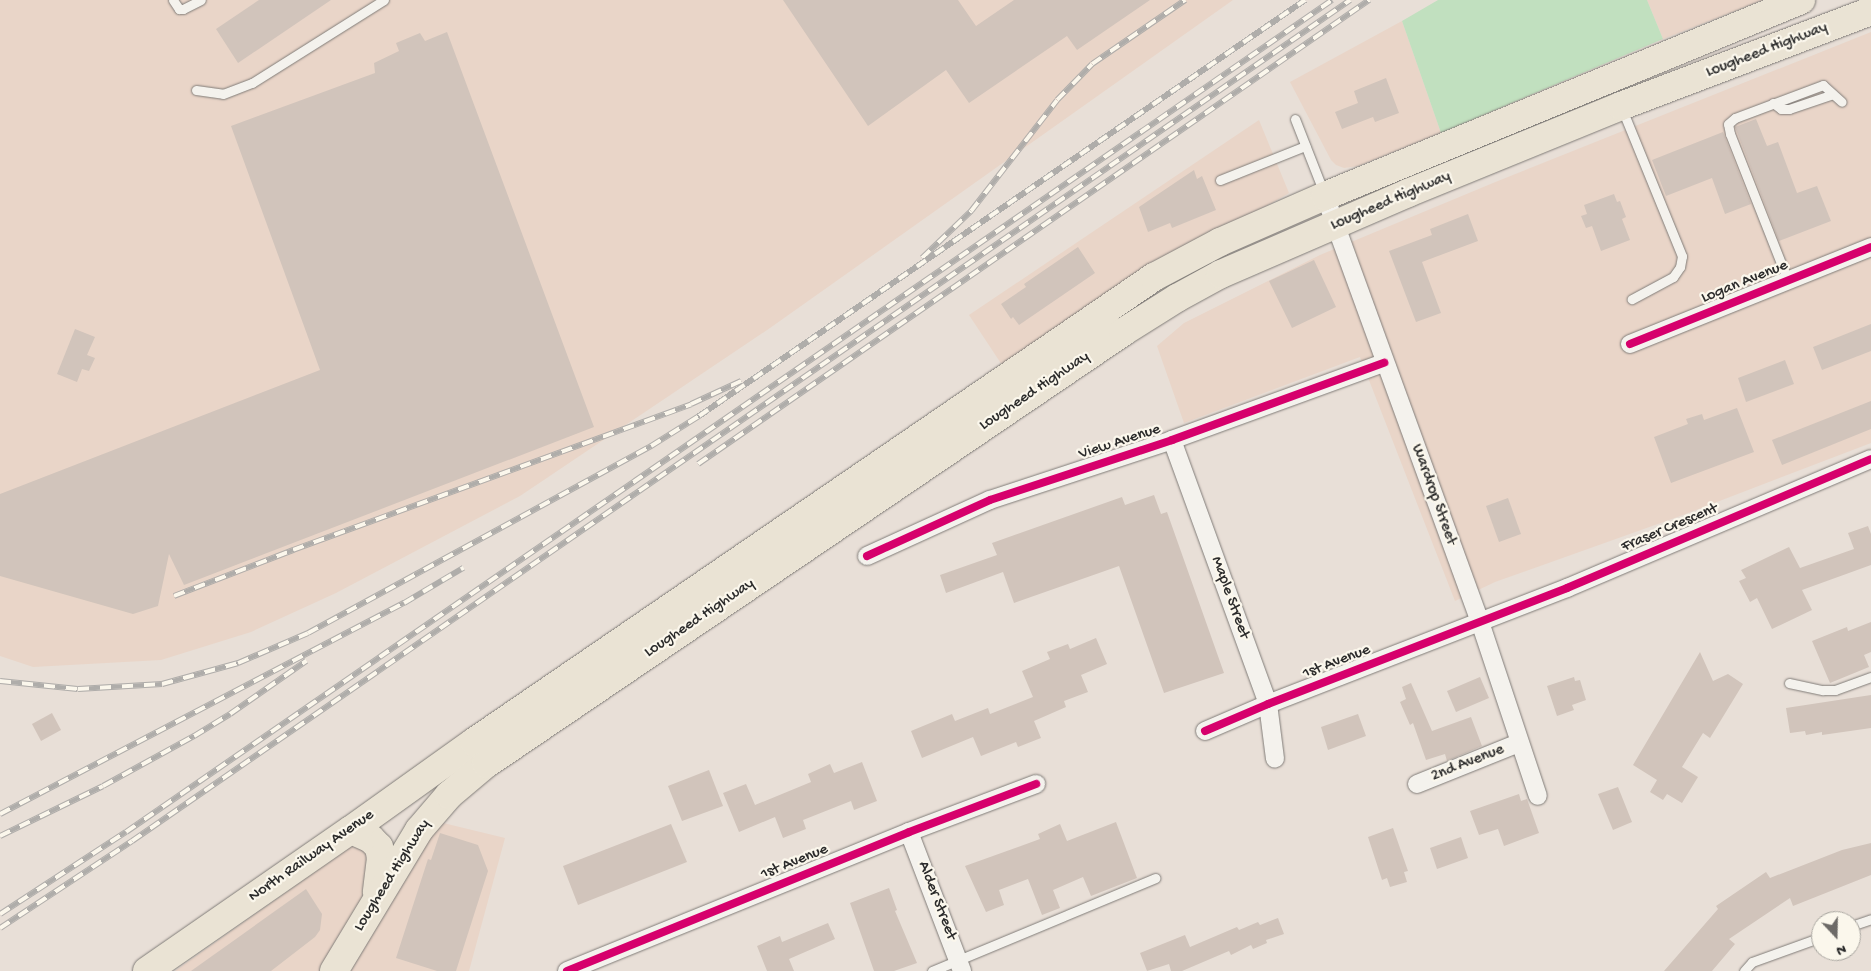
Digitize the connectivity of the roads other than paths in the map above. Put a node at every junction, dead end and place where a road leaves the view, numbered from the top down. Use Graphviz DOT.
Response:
graph roads {
  1 [pos="174,0"];
  2 [pos="201,0"];
  3 [pos="384,0"];
  4 [pos="1801,0"];
  5 [pos="1871,11"];
  6 [pos="196,90"];
  7 [pos="1842,102"];
  8 [pos="1621,106"];
  9 [pos="1295,120"];
  10 [pos="1305,146"];
  11 [pos="1220,180"];
  12 [pos="1324,196"];
  13 [pos="1336,225"];
  14 [pos="1871,247"];
  15 [pos="1788,281"];
  16 [pos="1632,300"];
  17 [pos="1630,344"];
  18 [pos="1384,363"];
  19 [pos="1172,440"];
  20 [pos="1871,459"];
  21 [pos="867,556"];
  22 [pos="1480,622"];
  23 [pos="1871,677"];
  24 [pos="1789,683"];
  25 [pos="1268,704"];
  26 [pos="1205,730"];
  27 [pos="474,742"];
  28 [pos="1519,743"];
  29 [pos="1276,759"];
  30 [pos="1036,784"];
  31 [pos="1417,784"];
  32 [pos="1538,796"];
  33 [pos="351,830"];
  34 [pos="909,832"];
  35 [pos="1155,878"];
  36 [pos="376,898"];
  37 [pos="1811,941"];
  38 [pos="960,966"];
  39 [pos="148,971"];
  40 [pos="334,971"];
  41 [pos="566,971"];
  42 [pos="932,971"];
  43 [pos="1744,971"];
  1 -- 2 [label="lane"];
  3 -- 6 [label="lane"];
  4 -- 12 [label="main road, Lougheed Highway"];
  5 -- 8 [label="main road, Lougheed Highway"];
  7 -- 15 [label="lane"];
  8 -- 13 [label="main road, Lougheed Highway"];
  8 -- 16 [label="lane"];
  9 -- 10 [label="lane"];
  10 -- 11 [label="lane"];
  10 -- 12 [label="lane"];
  12 -- 13 [label="street, Wardrop Street"];
  12 -- 27 [label="main road, Lougheed Highway"];
  13 -- 18 [label="street, Wardrop Street"];
  13 -- 36 [label="main road, Lougheed Highway"];
  14 -- 15 [label="street, Logan Avenue"];
  15 -- 17 [label="street, Logan Avenue"];
  18 -- 19 [label="street, View Avenue"];
  18 -- 22 [label="street, Wardrop Street"];
  19 -- 21 [label="street, View Avenue"];
  19 -- 25 [label="street, Maple Street"];
  20 -- 22 [label="street, Fraser Crescent"];
  22 -- 25 [label="street, 1st Avenue"];
  22 -- 28 [label="street, Wardrop Street"];
  23 -- 24 [label="lane"];
  25 -- 26 [label="street, 1st Avenue"];
  25 -- 29 [label="street, Maple Street"];
  27 -- 33 [label="main road, North Railway Avenue"];
  28 -- 31 [label="street, 2nd Avenue"];
  28 -- 32 [label="street, Wardrop Street"];
  30 -- 34 [label="street, 1st Avenue"];
  33 -- 36 [label="main road"];
  33 -- 39 [label="main road, North Railway Avenue"];
  34 -- 38 [label="street, Alder Street"];
  34 -- 41 [label="street, 1st Avenue"];
  35 -- 38 [label="lane"];
  36 -- 40 [label="main road, Lougheed Highway"];
  37 -- 43 [label="lane"];
  38 -- 42 [label="lane"];
}
